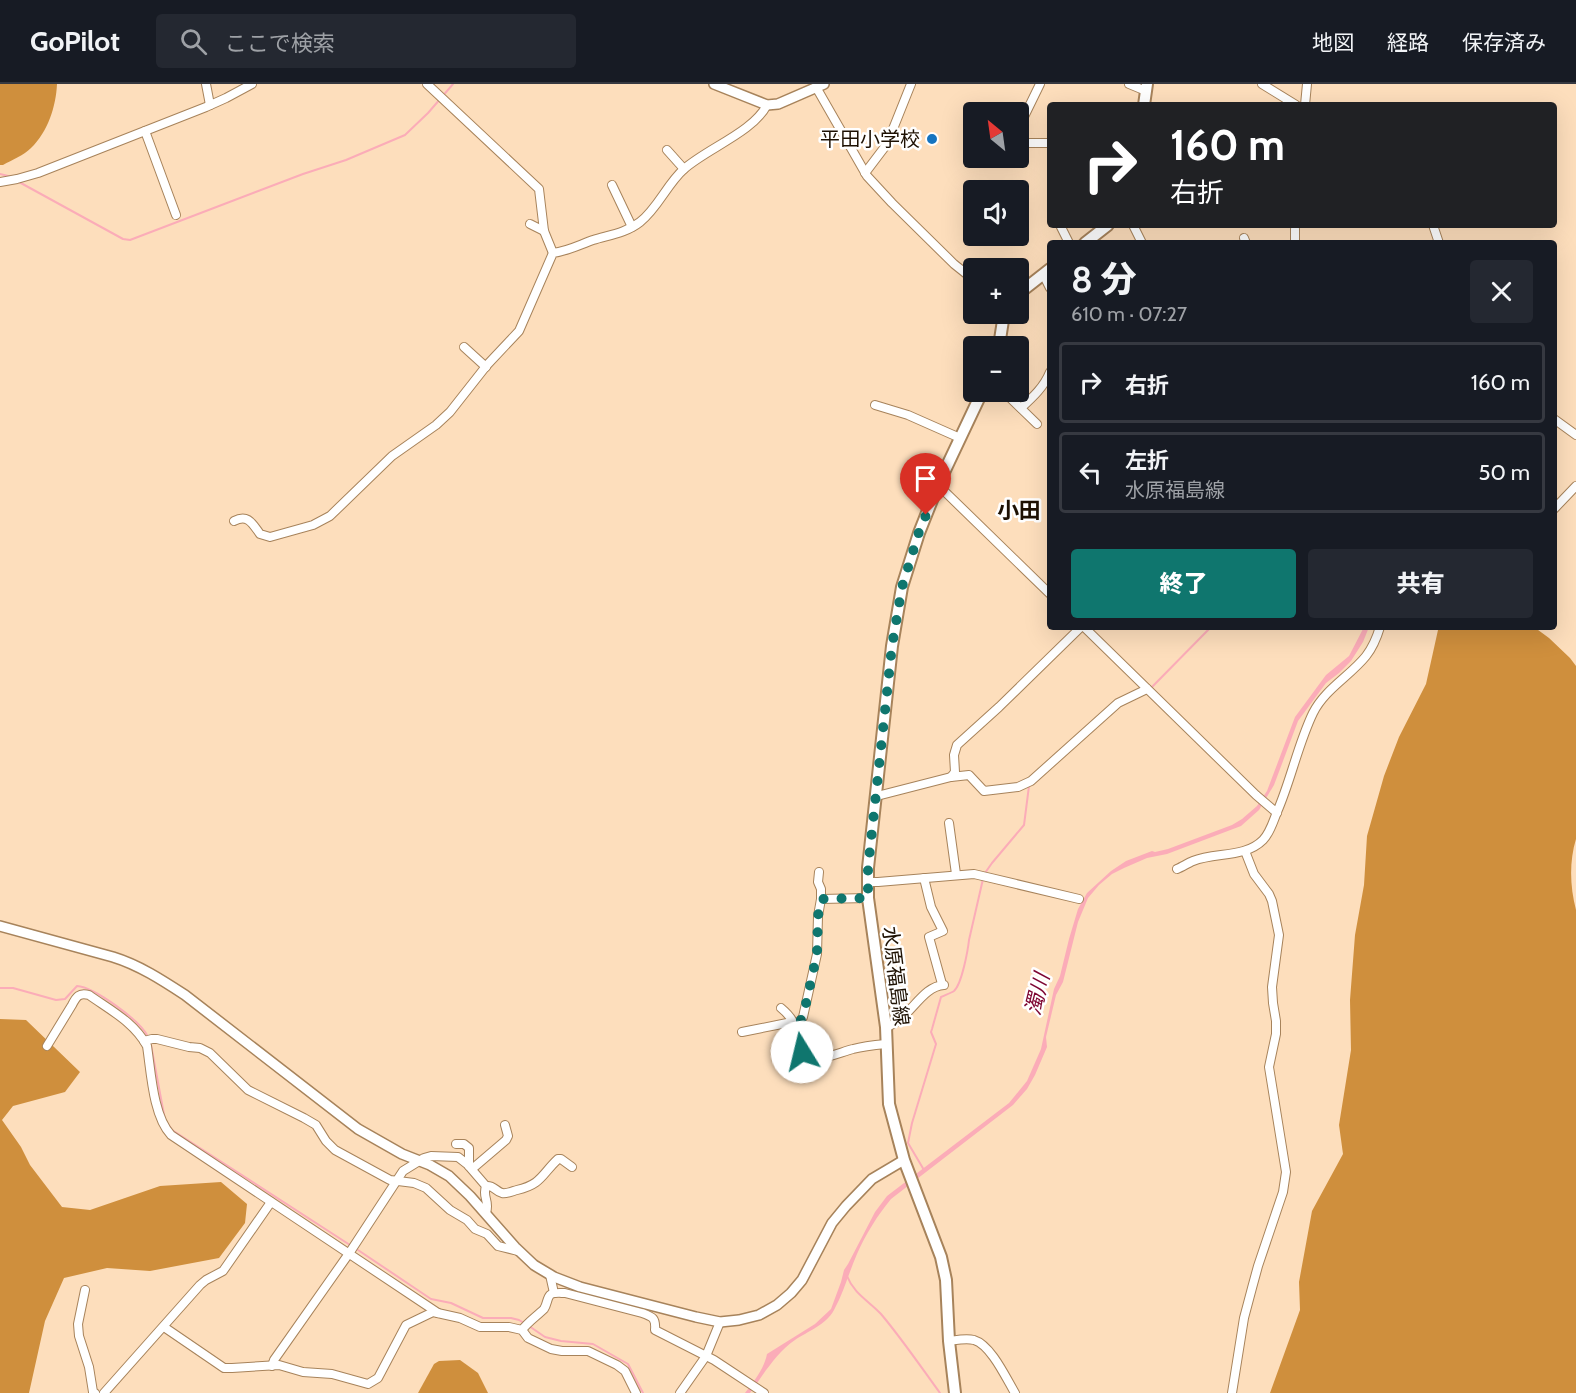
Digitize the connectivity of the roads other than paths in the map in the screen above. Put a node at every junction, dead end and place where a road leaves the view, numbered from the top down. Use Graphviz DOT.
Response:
graph roads {
  1 [pos="206,84"];
  2 [pos="252,84"];
  3 [pos="427,84"];
  4 [pos="714,84"];
  5 [pos="911,84"];
  6 [pos="1040,84"];
  7 [pos="1129,84"];
  8 [pos="1262,84"];
  9 [pos="1307,84"];
  10 [pos="820,86"];
  11 [pos="1147,88"];
  12 [pos="1291,102"];
  13 [pos="1305,102"];
  14 [pos="210,105"];
  15 [pos="767,105"];
  16 [pos="1029,106"];
  17 [pos="145,131"];
  18 [pos="1029,143"];
  19 [pos="1047,143"];
  20 [pos="668,150"];
  21 [pos="684,169"];
  22 [pos="865,173"];
  23 [pos="0,182"];
  24 [pos="612,185"];
  25 [pos="176,215"];
  26 [pos="530,224"];
  27 [pos="632,227"];
  28 [pos="1104,228"];
  29 [pos="1295,229"];
  30 [pos="544,231"];
  31 [pos="1089,240"];
  32 [pos="1295,240"];
  33 [pos="553,252"];
  34 [pos="963,271"];
  35 [pos="1047,272"];
  36 [pos="1029,286"];
  37 [pos="464,347"];
  38 [pos="486,367"];
  39 [pos="1047,380"];
  40 [pos="977,402"];
  41 [pos="1015,402"];
  42 [pos="875,405"];
  43 [pos="1021,408"];
  44 [pos="1557,421"];
  45 [pos="1037,424"];
  46 [pos="1576,435"];
  47 [pos="960,438"];
  48 [pos="938,485"];
  49 [pos="1576,486"];
  50 [pos="1557,506"];
  51 [pos="234,521"];
  52 [pos="1047,591"];
  53 [pos="1079,630"];
  54 [pos="1085,630"];
  55 [pos="1379,630"];
  56 [pos="1147,689"];
  57 [pos="951,777"];
  58 [pos="877,796"];
  59 [pos="1277,813"];
  60 [pos="949,823"];
  61 [pos="1245,851"];
  62 [pos="1177,869"];
  63 [pos="819,872"];
  64 [pos="956,874"];
  65 [pos="924,878"];
  66 [pos="868,882"];
  67 [pos="868,898"];
  68 [pos="821,899"];
  69 [pos="1079,899"];
  70 [pos="0,926"];
  71 [pos="780,1008"];
  72 [pos="794,1025"];
  73 [pos="886,1027"];
  74 [pos="741,1032"];
  75 [pos="148,1040"];
  76 [pos="886,1044"];
  77 [pos="47,1046"];
  78 [pos="797,1046"];
  79 [pos="777,1053"];
  80 [pos="505,1125"];
  81 [pos="456,1144"];
  82 [pos="904,1160"];
  83 [pos="420,1161"];
  84 [pos="470,1167"];
  85 [pos="572,1167"];
  86 [pos="396,1181"];
  87 [pos="486,1186"];
  88 [pos="271,1202"];
  89 [pos="486,1213"];
  90 [pos="352,1248"];
  91 [pos="518,1251"];
  92 [pos="550,1275"];
  93 [pos="85,1290"];
  94 [pos="554,1293"];
  95 [pos="438,1312"];
  96 [pos="720,1322"];
  97 [pos="525,1326"];
  98 [pos="164,1327"];
  99 [pos="949,1341"];
  100 [pos="706,1356"];
  101 [pos="272,1366"];
  102 [pos="760,1391"];
  103 [pos="95,1393"];
  104 [pos="104,1393"];
  105 [pos="636,1393"];
  106 [pos="680,1393"];
  107 [pos="955,1393"];
  108 [pos="1015,1393"];
  109 [pos="1232,1393"];
  1 -- 14 [label="street"];
  2 -- 14 [label="street"];
  3 -- 30 [label="street"];
  4 -- 15 [label="street"];
  5 -- 22 [label="street"];
  6 -- 16 [label="street"];
  7 -- 11 [label="street"];
  8 -- 12 [label="street"];
  9 -- 13 [label="street"];
  10 -- 15 [label="street"];
  10 -- 22 [label="street"];
  14 -- 17 [label="street"];
  15 -- 21 [label="street"];
  17 -- 23 [label="street"];
  17 -- 25 [label="street"];
  18 -- 19 [label="street"];
  20 -- 21 [label="street"];
  21 -- 27 [label="street"];
  22 -- 34 [label="street"];
  24 -- 27 [label="street"];
  26 -- 30 [label="street"];
  27 -- 33 [label="street"];
  28 -- 31 [label="main road"];
  29 -- 32 [label="street"];
  30 -- 33 [label="street"];
  33 -- 38 [label="street"];
  35 -- 36 [label="main road"];
  37 -- 38 [label="street"];
  38 -- 51 [label="street"];
  39 -- 43 [label="street"];
  40 -- 47 [label="main road, 水原福島線"];
  41 -- 43 [label="street"];
  42 -- 47 [label="street"];
  43 -- 45 [label="street"];
  44 -- 46 [label="street"];
  47 -- 48 [label="main road, 水原福島線"];
  48 -- 52 [label="street"];
  48 -- 58 [label="main road, 水原福島線"];
  49 -- 50 [label="street"];
  53 -- 57 [label="street"];
  54 -- 56 [label="street"];
  55 -- 59 [label="street"];
  56 -- 57 [label="street"];
  56 -- 59 [label="street"];
  57 -- 58 [label="street"];
  58 -- 66 [label="main road, 水原福島線"];
  59 -- 61 [label="street"];
  60 -- 64 [label="street"];
  61 -- 62 [label="street"];
  61 -- 109 [label="street"];
  63 -- 68 [label="street"];
  64 -- 65 [label="street"];
  64 -- 69 [label="street"];
  65 -- 66 [label="street"];
  65 -- 73 [label="street"];
  66 -- 67 [label="main road, 水原福島線"];
  67 -- 68 [label="street"];
  67 -- 73 [label="main road, 水原福島線"];
  68 -- 72 [label="street"];
  70 -- 83 [label="street"];
  71 -- 72 [label="street"];
  72 -- 74 [label="street"];
  72 -- 78 [label="street"];
  73 -- 76 [label="main road, 水原福島線"];
  75 -- 77 [label="street"];
  75 -- 86 [label="street"];
  75 -- 88 [label="street"];
  76 -- 78 [label="street"];
  76 -- 82 [label="main road, 水原福島線"];
  78 -- 79 [label="street"];
  80 -- 84 [label="street"];
  81 -- 84 [label="street"];
  82 -- 96 [label="street"];
  82 -- 99 [label="main road, 水原福島線"];
  83 -- 84 [label="street"];
  83 -- 86 [label="street"];
  83 -- 89 [label="street"];
  84 -- 87 [label="street"];
  85 -- 87 [label="street"];
  86 -- 90 [label="street"];
  86 -- 91 [label="street"];
  87 -- 89 [label="street"];
  88 -- 90 [label="street"];
  88 -- 98 [label="street"];
  89 -- 91 [label="street"];
  90 -- 95 [label="street"];
  90 -- 101 [label="street"];
  91 -- 92 [label="street"];
  92 -- 94 [label="street"];
  92 -- 96 [label="street"];
  93 -- 103 [label="street"];
  94 -- 97 [label="street"];
  94 -- 100 [label="street"];
  95 -- 97 [label="street"];
  95 -- 101 [label="street"];
  96 -- 100 [label="street"];
  97 -- 105 [label="street"];
  98 -- 101 [label="street"];
  98 -- 104 [label="street"];
  99 -- 107 [label="main road, 水原福島線"];
  99 -- 108 [label="street"];
  100 -- 102 [label="street"];
  100 -- 106 [label="street"];
}
